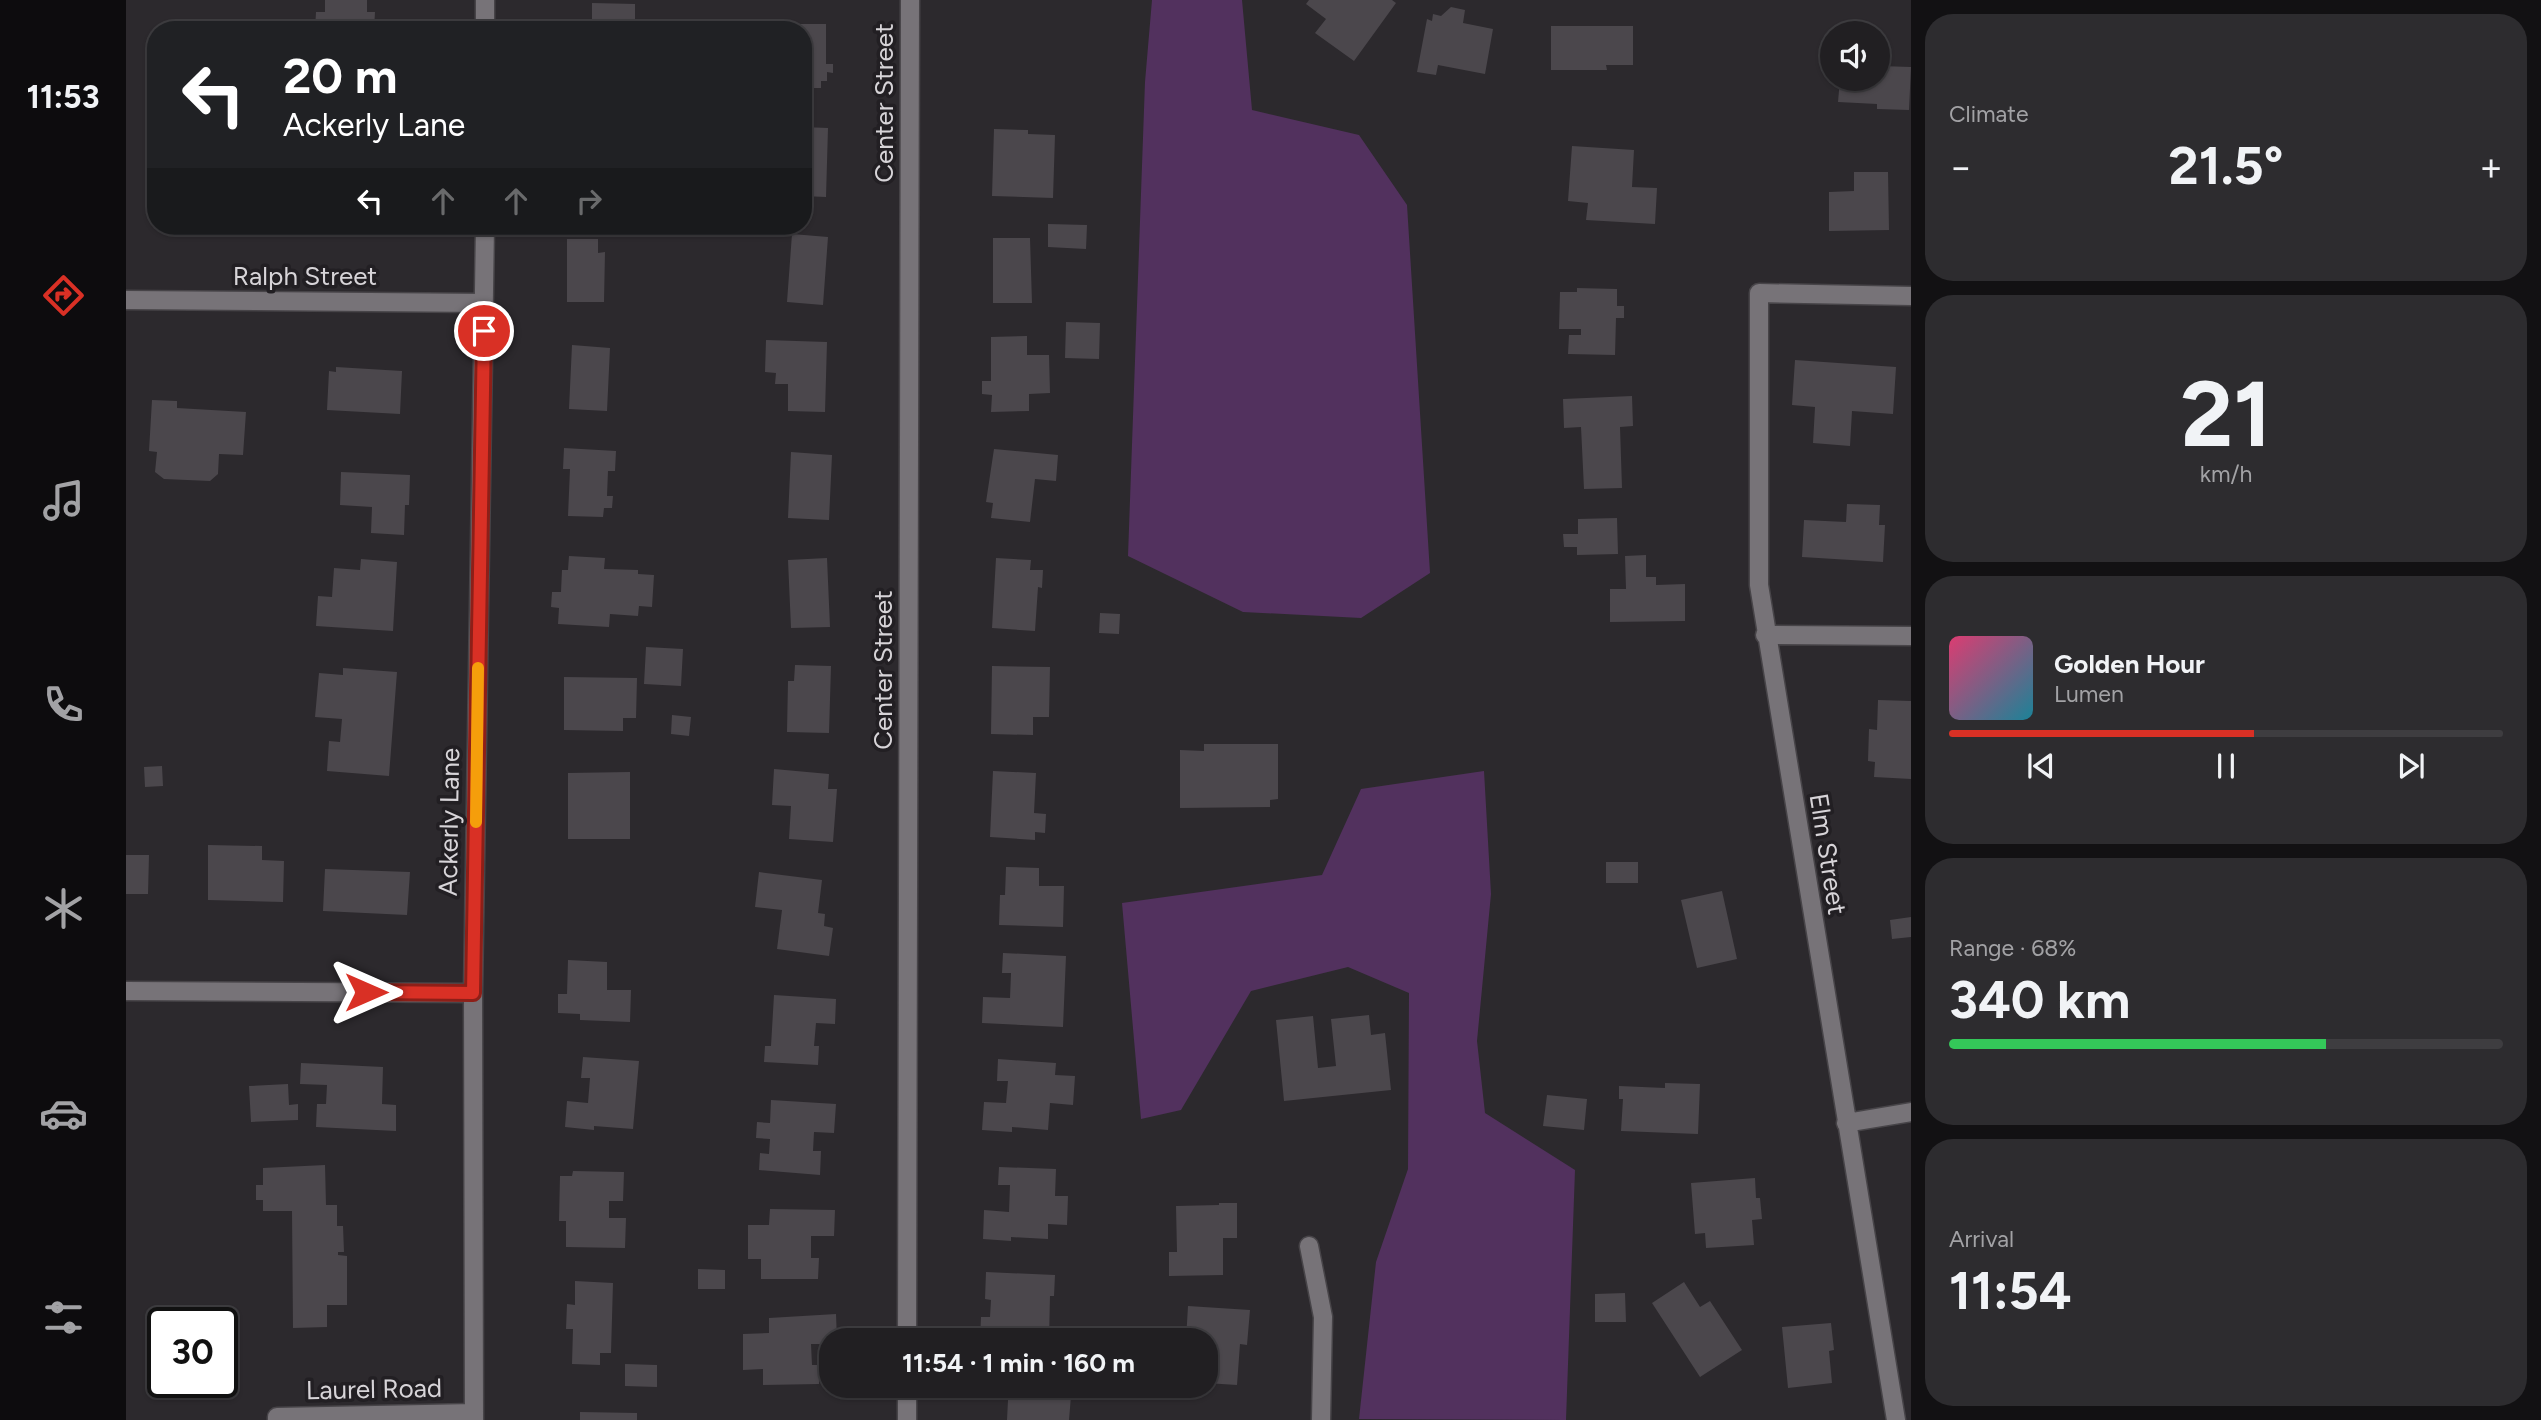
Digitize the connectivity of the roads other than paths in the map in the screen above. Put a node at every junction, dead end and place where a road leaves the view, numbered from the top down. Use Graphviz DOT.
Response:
graph roads {
  1 [pos="485,0"];
  2 [pos="911,0"];
  3 [pos="485,21"];
  4 [pos="485,235"];
  5 [pos="1911,296"];
  6 [pos="126,300"];
  7 [pos="484,303"];
  8 [pos="1765,635"];
  9 [pos="1911,636"];
  10 [pos="126,991"];
  11 [pos="473,993"];
  12 [pos="1911,1112"];
  13 [pos="1846,1123"];
  14 [pos="1308,1245"];
  15 [pos="907,1328"];
  16 [pos="907,1398"];
  17 [pos="474,1417"];
  18 [pos="277,1420"];
  19 [pos="907,1420"];
  20 [pos="1321,1420"];
  21 [pos="1896,1420"];
  1 -- 3 [label="street"];
  2 -- 15 [label="street, Center Street"];
  4 -- 7 [label="street, Ackerly Lane"];
  5 -- 8 [label="street, Elm Street"];
  6 -- 7 [label="street, Ralph Street"];
  7 -- 11 [label="street, Ackerly Lane"];
  8 -- 9 [label="street"];
  8 -- 13 [label="street, Elm Street"];
  10 -- 11 [label="street"];
  11 -- 17 [label="street, Ackerly Lane"];
  12 -- 13 [label="street"];
  13 -- 21 [label="street, Elm Street"];
  14 -- 20 [label="street"];
  16 -- 19 [label="street"];
  17 -- 18 [label="street, Laurel Road"];
}
